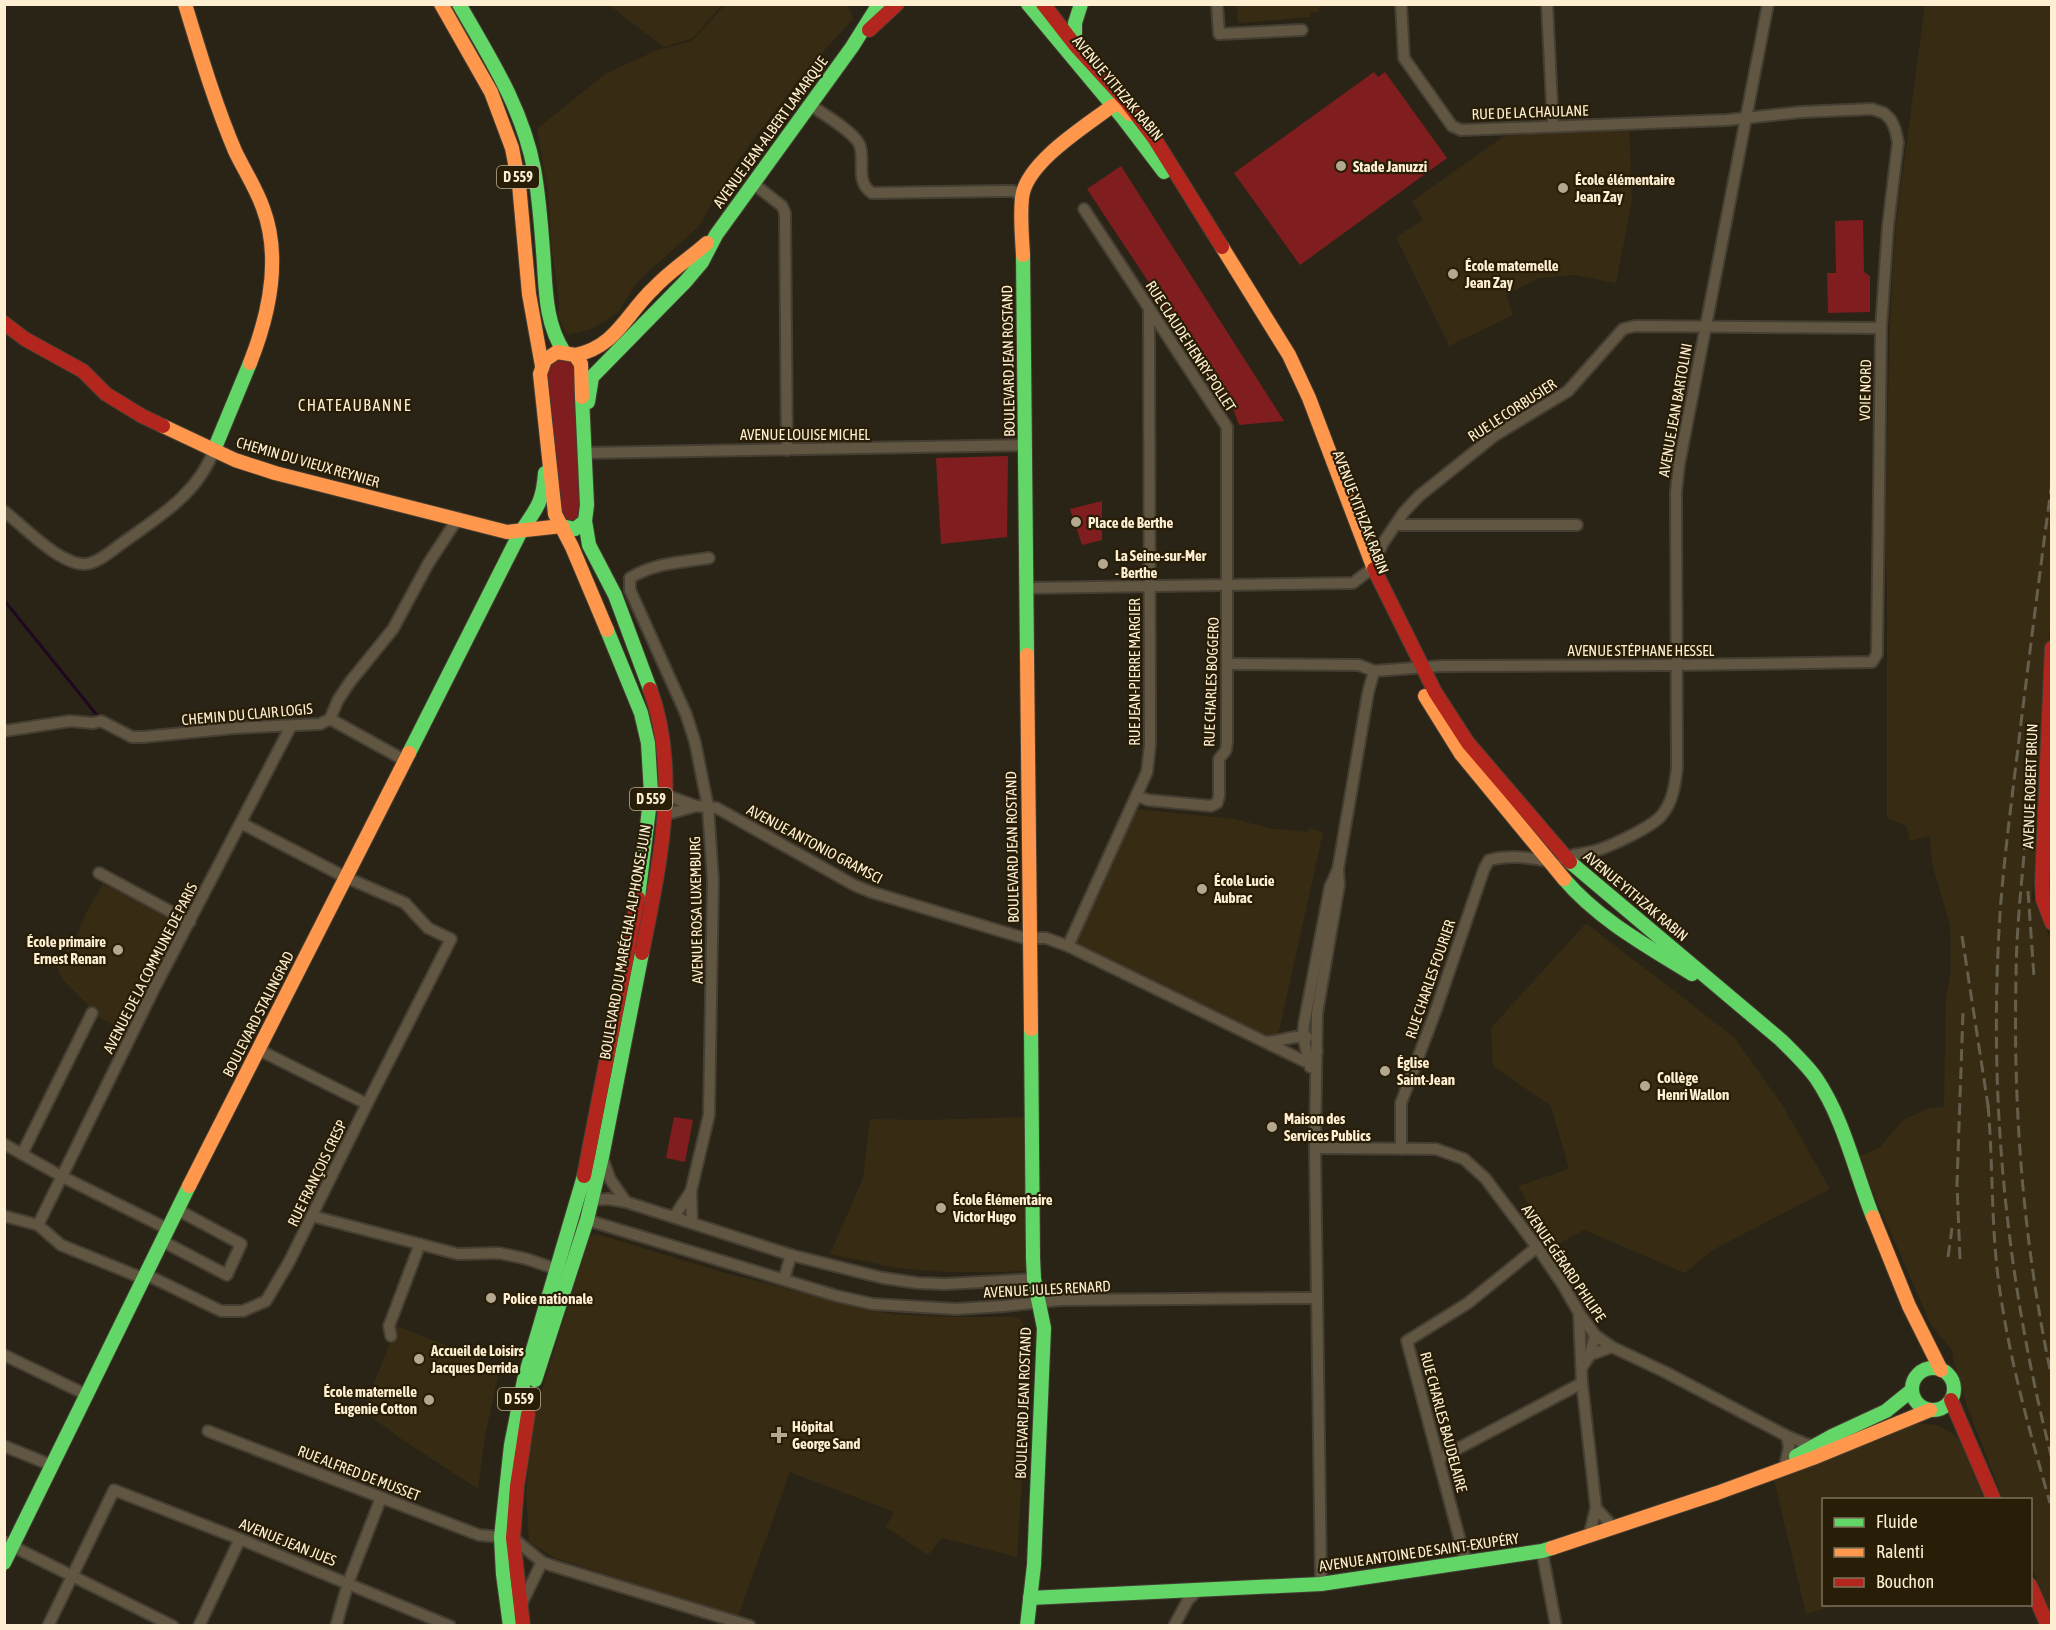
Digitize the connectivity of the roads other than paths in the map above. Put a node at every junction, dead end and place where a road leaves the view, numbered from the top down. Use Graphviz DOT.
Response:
graph roads {
  1 [pos="185,4"];
  2 [pos="441,4"];
  3 [pos="459,4"];
  4 [pos="879,4"];
  5 [pos="897,4"];
  6 [pos="1028,4"];
  7 [pos="1217,4"];
  8 [pos="1401,4"];
  9 [pos="1547,4"];
  10 [pos="1768,4"];
  11 [pos="1081,5"];
  12 [pos="1047,9"];
  13 [pos="1302,30"];
  14 [pos="1075,45"];
  15 [pos="852,47"];
  16 [pos="1114,90"];
  17 [pos="810,105"];
  18 [pos="1112,106"];
  19 [pos="1746,119"];
  20 [pos="1891,120"];
  21 [pos="1553,126"];
  22 [pos="1154,138"];
  23 [pos="754,184"];
  24 [pos="1022,196"];
  25 [pos="1084,209"];
  26 [pos="716,236"];
  27 [pos="1149,309"];
  28 [pos="4,322"];
  29 [pos="1705,326"];
  30 [pos="1881,328"];
  31 [pos="569,353"];
  32 [pos="542,366"];
  33 [pos="584,424"];
  34 [pos="546,443"];
  35 [pos="1025,446"];
  36 [pos="214,450"];
  37 [pos="788,450"];
  38 [pos="585,453"];
  39 [pos="4,511"];
  40 [pos="458,519"];
  41 [pos="585,521"];
  42 [pos="1396,525"];
  43 [pos="1577,525"];
  44 [pos="562,526"];
  45 [pos="538,528"];
  46 [pos="520,533"];
  47 [pos="709,558"];
  48 [pos="1370,570"];
  49 [pos="497,579"];
  50 [pos="1149,585"];
  51 [pos="1228,585"];
  52 [pos="1027,588"];
  53 [pos="2052,648"];
  54 [pos="1872,662"];
  55 [pos="1228,664"];
  56 [pos="1676,666"];
  57 [pos="1416,668"];
  58 [pos="1374,671"];
  59 [pos="330,719"];
  60 [pos="291,726"];
  61 [pos="4,731"];
  62 [pos="406,761"];
  63 [pos="666,795"];
  64 [pos="1137,796"];
  65 [pos="702,806"];
  66 [pos="664,815"];
  67 [pos="242,823"];
  68 [pos="1536,841"];
  69 [pos="1562,864"];
  70 [pos="1338,869"];
  71 [pos="99,873"];
  72 [pos="345,877"];
  73 [pos="190,922"];
  74 [pos="2052,923"];
  75 [pos="1027,937"];
  76 [pos="1068,946"];
  77 [pos="1713,984"];
  78 [pos="92,1013"];
  79 [pos="1303,1036"];
  80 [pos="1267,1042"];
  81 [pos="1317,1048"];
  82 [pos="259,1050"];
  83 [pos="1308,1061"];
  84 [pos="1316,1091"];
  85 [pos="367,1104"];
  86 [pos="4,1144"];
  87 [pos="1315,1148"];
  88 [pos="1401,1149"];
  89 [pos="22,1154"];
  90 [pos="602,1157"];
  91 [pos="61,1176"];
  92 [pos="583,1180"];
  93 [pos="691,1191"];
  94 [pos="626,1202"];
  95 [pos="587,1203"];
  96 [pos="178,1210"];
  97 [pos="572,1215"];
  98 [pos="312,1216"];
  99 [pos="5,1217"];
  100 [pos="674,1217"];
  101 [pos="587,1220"];
  102 [pos="692,1223"];
  103 [pos="38,1225"];
  104 [pos="165,1235"];
  105 [pos="420,1244"];
  106 [pos="1537,1247"];
  107 [pos="791,1255"];
  108 [pos="556,1269"];
  109 [pos="571,1274"];
  110 [pos="143,1276"];
  111 [pos="784,1279"];
  112 [pos="1034,1279"];
  113 [pos="1317,1298"];
  114 [pos="1038,1302"];
  115 [pos="1579,1314"];
  116 [pos="1593,1332"];
  117 [pos="391,1336"];
  118 [pos="1580,1343"];
  119 [pos="1926,1344"];
  120 [pos="1612,1347"];
  121 [pos="4,1355"];
  122 [pos="1590,1355"];
  123 [pos="1582,1367"];
  124 [pos="1941,1370"];
  125 [pos="1922,1372"];
  126 [pos="1582,1383"];
  127 [pos="1912,1390"];
  128 [pos="85,1394"];
  129 [pos="1951,1400"];
  130 [pos="1933,1410"];
  131 [pos="1962,1429"];
  132 [pos="208,1431"];
  133 [pos="1787,1436"];
  134 [pos="1847,1444"];
  135 [pos="4,1446"];
  136 [pos="1814,1446"];
  137 [pos="1440,1458"];
  138 [pos="1786,1461"];
  139 [pos="51,1465"];
  140 [pos="1768,1473"];
  141 [pos="381,1498"];
  142 [pos="1993,1498"];
  143 [pos="1596,1508"];
  144 [pos="1614,1528"];
  145 [pos="1589,1536"];
  146 [pos="507,1538"];
  147 [pos="240,1539"];
  148 [pos="9,1544"];
  149 [pos="1542,1551"];
  150 [pos="542,1562"];
  151 [pos="4,1563"];
  152 [pos="1466,1563"];
  153 [pos="1034,1565"];
  154 [pos="73,1576"];
  155 [pos="348,1583"];
  156 [pos="1321,1584"];
  157 [pos="2032,1587"];
  158 [pos="1197,1591"];
  159 [pos="1166,1593"];
  160 [pos="1030,1598"];
  161 [pos="1060,1598"];
  162 [pos="520,1606"];
  163 [pos="517,1625"];
  164 [pos="48,1626"];
  165 [pos="174,1626"];
  166 [pos="199,1626"];
  167 [pos="336,1626"];
  168 [pos="450,1626"];
  169 [pos="750,1626"];
  170 [pos="1027,1626"];
  171 [pos="1173,1626"];
  172 [pos="1556,1626"];
  173 [pos="2048,1626"];
  1 -- 36 [label="main road, CHEMIN DU VIEUX REYNIER"];
  2 -- 32 [label="main road, D 559"];
  3 -- 31 [label="main road, D 559"];
  4 -- 15 [label="main road, AVENUE JEAN-ALBERT LAMARQUE"];
  5 -- 15 [label="main road, AVENUE JEAN-ALBERT LAMARQUE"];
  6 -- 18 [label="main road, AVENUE YITHZAK RABIN"];
  7 -- 13 [label="street"];
  8 -- 21 [label="street, RUE DE LA CHAULANE"];
  9 -- 21 [label="street"];
  10 -- 19 [label="street, AVENUE JEAN BARTOLINI"];
  11 -- 12 [label="main road"];
  11 -- 14 [label="main road"];
  12 -- 14 [label="main road, AVENUE YITHZAK RABIN"];
  14 -- 16 [label="main road, AVENUE YITHZAK RABIN"];
  15 -- 17 [label="main road, AVENUE JEAN-ALBERT LAMARQUE"];
  16 -- 18 [label="main road"];
  16 -- 22 [label="main road, AVENUE YITHZAK RABIN"];
  17 -- 23 [label="main road, AVENUE JEAN-ALBERT LAMARQUE"];
  17 -- 24 [label="street"];
  18 -- 22 [label="main road"];
  18 -- 24 [label="main road, BOULEVARD JEAN ROSTAND"];
  18 -- 48 [label="main road, AVENUE YITHZAK RABIN"];
  19 -- 20 [label="street, RUE DE LA CHAULANE"];
  19 -- 21 [label="street, RUE DE LA CHAULANE"];
  19 -- 29 [label="street, AVENUE JEAN BARTOLINI"];
  20 -- 30 [label="street, VOIE NORD"];
  22 -- 48 [label="main road, AVENUE YITHZAK RABIN"];
  23 -- 26 [label="main road, AVENUE JEAN-ALBERT LAMARQUE"];
  23 -- 37 [label="street"];
  24 -- 35 [label="main road, BOULEVARD JEAN ROSTAND"];
  25 -- 27 [label="street, RUE CLAUDE HENRY-POLLET"];
  26 -- 31 [label="main road, AVENUE JEAN-ALBERT LAMARQUE"];
  26 -- 33 [label="main road, AVENUE JEAN-ALBERT LAMARQUE"];
  27 -- 50 [label="street, RUE JEAN-PIERRE MARGIER"];
  27 -- 51 [label="street, RUE CLAUDE HENRY-POLLET"];
  28 -- 36 [label="main road"];
  29 -- 30 [label="street, RUE LE CORBUSIER"];
  29 -- 42 [label="street, RUE LE CORBUSIER"];
  29 -- 56 [label="street, AVENUE JEAN BARTOLINI"];
  30 -- 54 [label="street, VOIE NORD"];
  31 -- 32 [label="main road, AVENUE JEAN-ALBERT LAMARQUE"];
  31 -- 33 [label="main road"];
  32 -- 34 [label="main road"];
  33 -- 38 [label="main road, BOULEVARD DU MARÉCHAL ALPHONSE JUIN"];
  34 -- 44 [label="main road, BOULEVARD DU MARÉCHAL ALPHONSE JUIN"];
  34 -- 46 [label="main road, BOULEVARD STALINGRAD"];
  35 -- 37 [label="street, AVENUE LOUISE MICHEL"];
  35 -- 52 [label="main road, BOULEVARD JEAN ROSTAND"];
  36 -- 39 [label="street"];
  36 -- 40 [label="main road, CHEMIN DU VIEUX REYNIER"];
  37 -- 38 [label="street, AVENUE LOUISE MICHEL"];
  38 -- 41 [label="main road, BOULEVARD DU MARÉCHAL ALPHONSE JUIN"];
  40 -- 46 [label="main road, CHEMIN DU VIEUX REYNIER"];
  40 -- 59 [label="street, CHEMIN DU CLAIR LOGIS"];
  41 -- 44 [label="main road"];
  41 -- 63 [label="main road, BOULEVARD DU MARÉCHAL ALPHONSE JUIN / D 559"];
  42 -- 43 [label="street"];
  42 -- 48 [label="street, RUE LE CORBUSIER"];
  44 -- 45 [label="main road"];
  44 -- 92 [label="main road, BOULEVARD DU MARÉCHAL ALPHONSE JUIN / D 559"];
  45 -- 46 [label="main road, CHEMIN DU VIEUX REYNIER"];
  45 -- 49 [label="main road, BOULEVARD STALINGRAD"];
  46 -- 49 [label="main road, BOULEVARD STALINGRAD"];
  47 -- 65 [label="street, AVENUE ROSA LUXEMBURG"];
  48 -- 51 [label="street"];
  48 -- 57 [label="main road, AVENUE YITHZAK RABIN"];
  49 -- 62 [label="main road, BOULEVARD STALINGRAD"];
  50 -- 51 [label="street"];
  50 -- 52 [label="street"];
  50 -- 64 [label="street, RUE JEAN-PIERRE MARGIER"];
  51 -- 55 [label="street, RUE CHARLES BOGGERO"];
  52 -- 75 [label="main road, BOULEVARD JEAN ROSTAND"];
  53 -- 74 [label="main road, AVENUE ROBERT BRUN"];
  54 -- 56 [label="street, AVENUE STÉPHANE HESSEL"];
  55 -- 58 [label="street, AVENUE STÉPHANE HESSEL"];
  55 -- 64 [label="street, RUE CHARLES BOGGERO"];
  56 -- 57 [label="street, AVENUE STÉPHANE HESSEL"];
  56 -- 69 [label="street, AVENUE JEAN BARTOLINI"];
  57 -- 58 [label="street, AVENUE STÉPHANE HESSEL"];
  57 -- 68 [label="main road, AVENUE YITHZAK RABIN"];
  57 -- 68 [label="main road, AVENUE YITHZAK RABIN"];
  58 -- 70 [label="street"];
  59 -- 60 [label="street, CHEMIN DU CLAIR LOGIS"];
  59 -- 62 [label="street"];
  60 -- 61 [label="street, CHEMIN DU CLAIR LOGIS"];
  60 -- 67 [label="street, AVENUE DE LA COMMUNE DE PARIS"];
  62 -- 72 [label="main road, BOULEVARD STALINGRAD"];
  63 -- 65 [label="street, AVENUE ANTONIO GRAMSCI"];
  63 -- 66 [label="main road, BOULEVARD DU MARÉCHAL ALPHONSE JUIN / D 559"];
  64 -- 76 [label="street, RUE JEAN-PIERRE MARGIER"];
  65 -- 66 [label="street"];
  65 -- 75 [label="street, AVENUE ANTONIO GRAMSCI"];
  65 -- 93 [label="street, AVENUE ROSA LUXEMBURG"];
  66 -- 90 [label="main road, BOULEVARD DU MARÉCHAL ALPHONSE JUIN / D 559"];
  67 -- 72 [label="street"];
  67 -- 73 [label="street, AVENUE DE LA COMMUNE DE PARIS"];
  68 -- 69 [label="main road, AVENUE YITHZAK RABIN"];
  68 -- 69 [label="main road, AVENUE YITHZAK RABIN"];
  68 -- 88 [label="street, RUE CHARLES FOURIER"];
  69 -- 77 [label="main road, AVENUE YITHZAK RABIN"];
  69 -- 77 [label="main road, AVENUE YITHZAK RABIN"];
  70 -- 79 [label="street"];
  70 -- 81 [label="street"];
  71 -- 73 [label="street"];
  72 -- 82 [label="main road, BOULEVARD STALINGRAD"];
  72 -- 85 [label="street, RUE FRANÇOIS CRESP"];
  73 -- 91 [label="street, AVENUE DE LA COMMUNE DE PARIS"];
  75 -- 76 [label="street, AVENUE ANTONIO GRAMSCI"];
  75 -- 112 [label="main road, BOULEVARD JEAN ROSTAND"];
  76 -- 80 [label="street, AVENUE ANTONIO GRAMSCI"];
  77 -- 119 [label="main road, AVENUE YITHZAK RABIN"];
  78 -- 89 [label="street"];
  79 -- 80 [label="street"];
  79 -- 81 [label="street"];
  79 -- 83 [label="street"];
  80 -- 83 [label="street, AVENUE ANTONIO GRAMSCI"];
  81 -- 83 [label="street"];
  81 -- 84 [label="street"];
  82 -- 85 [label="street"];
  82 -- 96 [label="main road, BOULEVARD STALINGRAD"];
  83 -- 84 [label="street"];
  84 -- 87 [label="street"];
  85 -- 98 [label="street, RUE FRANÇOIS CRESP"];
  86 -- 89 [label="street"];
  87 -- 88 [label="street, AVENUE GÉRARD PHILIPE"];
  87 -- 113 [label="street"];
  88 -- 106 [label="street, AVENUE GÉRARD PHILIPE"];
  89 -- 91 [label="street"];
  90 -- 94 [label="street"];
  90 -- 95 [label="main road, BOULEVARD DU MARÉCHAL ALPHONSE JUIN / D 559"];
  91 -- 103 [label="street, AVENUE DE LA COMMUNE DE PARIS"];
  91 -- 104 [label="street"];
  92 -- 95 [label="main road, BOULEVARD DU MARÉCHAL ALPHONSE JUIN"];
  92 -- 97 [label="main road, BOULEVARD DU MARÉCHAL ALPHONSE JUIN / D 559"];
  93 -- 100 [label="street, AVENUE ROSA LUXEMBURG"];
  93 -- 102 [label="street, AVENUE ROSA LUXEMBURG"];
  94 -- 95 [label="street, AVENUE JULES RENARD"];
  94 -- 100 [label="street, AVENUE JULES RENARD"];
  95 -- 97 [label="main road"];
  95 -- 101 [label="main road, BOULEVARD DU MARÉCHAL ALPHONSE JUIN / D 559"];
  96 -- 104 [label="main road, BOULEVARD STALINGRAD"];
  96 -- 104 [label="street"];
  97 -- 108 [label="main road, BOULEVARD DU MARÉCHAL ALPHONSE JUIN / D 559"];
  98 -- 105 [label="street"];
  98 -- 110 [label="street, RUE FRANÇOIS CRESP"];
  99 -- 103 [label="street"];
  100 -- 102 [label="street, AVENUE JULES RENARD"];
  101 -- 109 [label="main road, BOULEVARD DU MARÉCHAL ALPHONSE JUIN / D 559"];
  101 -- 111 [label="street, AVENUE JULES RENARD"];
  102 -- 107 [label="street, AVENUE JULES RENARD"];
  103 -- 110 [label="street, RUE FRANÇOIS CRESP"];
  104 -- 110 [label="main road, BOULEVARD STALINGRAD"];
  105 -- 108 [label="street"];
  105 -- 117 [label="street"];
  106 -- 115 [label="street, AVENUE GÉRARD PHILIPE"];
  106 -- 137 [label="street, RUE CHARLES BAUDELAIRE"];
  107 -- 111 [label="street"];
  107 -- 112 [label="street, AVENUE JULES RENARD"];
  108 -- 109 [label="street"];
  108 -- 146 [label="main road, BOULEVARD DU MARÉCHAL ALPHONSE JUIN / D 559"];
  109 -- 146 [label="main road, BOULEVARD DU MARÉCHAL ALPHONSE JUIN / D 559"];
  110 -- 128 [label="main road, BOULEVARD STALINGRAD"];
  111 -- 114 [label="street, AVENUE JULES RENARD"];
  112 -- 114 [label="main road, BOULEVARD JEAN ROSTAND"];
  113 -- 114 [label="street, AVENUE JULES RENARD"];
  113 -- 156 [label="street"];
  114 -- 153 [label="main road, BOULEVARD JEAN ROSTAND"];
  115 -- 116 [label="street, AVENUE GÉRARD PHILIPE"];
  115 -- 118 [label="street"];
  116 -- 118 [label="street"];
  116 -- 120 [label="street, AVENUE GÉRARD PHILIPE"];
  116 -- 122 [label="street"];
  118 -- 123 [label="street"];
  119 -- 124 [label="main road, AVENUE YITHZAK RABIN"];
  119 -- 125 [label="main road"];
  120 -- 122 [label="street"];
  120 -- 133 [label="street, AVENUE GÉRARD PHILIPE"];
  121 -- 128 [label="street"];
  122 -- 123 [label="street"];
  123 -- 126 [label="street"];
  124 -- 125 [label="main road"];
  124 -- 129 [label="main road"];
  125 -- 127 [label="main road"];
  126 -- 137 [label="street"];
  126 -- 143 [label="street"];
  127 -- 130 [label="main road"];
  127 -- 136 [label="main road, AVENUE ANTOINE DE SAINT-EXUPÉRY"];
  128 -- 139 [label="main road, BOULEVARD STALINGRAD"];
  129 -- 130 [label="main road"];
  129 -- 131 [label="main road"];
  130 -- 131 [label="main road"];
  130 -- 134 [label="main road, AVENUE ANTOINE DE SAINT-EXUPÉRY"];
  131 -- 142 [label="main road"];
  132 -- 141 [label="street, RUE ALFRED DE MUSSET"];
  133 -- 136 [label="street, AVENUE GÉRARD PHILIPE"];
  133 -- 138 [label="street"];
  134 -- 136 [label="street"];
  134 -- 140 [label="main road, AVENUE ANTOINE DE SAINT-EXUPÉRY"];
  135 -- 139 [label="street"];
  136 -- 138 [label="main road, AVENUE ANTOINE DE SAINT-EXUPÉRY"];
  137 -- 152 [label="street, RUE CHARLES BAUDELAIRE"];
  138 -- 140 [label="main road, AVENUE ANTOINE DE SAINT-EXUPÉRY"];
  139 -- 148 [label="main road, BOULEVARD STALINGRAD"];
  140 -- 144 [label="main road, AVENUE ANTOINE DE SAINT-EXUPÉRY"];
  141 -- 146 [label="street, RUE ALFRED DE MUSSET"];
  141 -- 155 [label="street"];
  143 -- 144 [label="street"];
  143 -- 145 [label="street"];
  144 -- 145 [label="main road, AVENUE ANTOINE DE SAINT-EXUPÉRY"];
  145 -- 149 [label="main road, AVENUE ANTOINE DE SAINT-EXUPÉRY"];
  146 -- 150 [label="street"];
  146 -- 162 [label="main road, BOULEVARD DU MARÉCHAL ALPHONSE JUIN / D 559"];
  146 -- 163 [label="main road, BOULEVARD DU MARÉCHAL ALPHONSE JUIN / D 559"];
  147 -- 154 [label="street, AVENUE JEAN JUES"];
  147 -- 155 [label="street, AVENUE JEAN JUES"];
  147 -- 166 [label="street"];
  148 -- 151 [label="main road, BOULEVARD STALINGRAD"];
  148 -- 154 [label="street"];
  149 -- 152 [label="main road, AVENUE ANTOINE DE SAINT-EXUPÉRY"];
  149 -- 172 [label="street"];
  150 -- 162 [label="street"];
  150 -- 169 [label="street"];
  152 -- 156 [label="main road, AVENUE ANTOINE DE SAINT-EXUPÉRY"];
  153 -- 160 [label="main road, BOULEVARD JEAN ROSTAND"];
  153 -- 161 [label="main road"];
  154 -- 164 [label="street"];
  154 -- 165 [label="street"];
  155 -- 167 [label="street"];
  155 -- 168 [label="street, AVENUE JEAN JUES"];
  156 -- 158 [label="main road, AVENUE ANTOINE DE SAINT-EXUPÉRY"];
  157 -- 173 [label="main road"];
  158 -- 159 [label="main road, AVENUE ANTOINE DE SAINT-EXUPÉRY"];
  158 -- 171 [label="street"];
  159 -- 161 [label="main road, AVENUE ANTOINE DE SAINT-EXUPÉRY"];
  159 -- 171 [label="street"];
  160 -- 161 [label="main road, AVENUE ANTOINE DE SAINT-EXUPÉRY"];
  160 -- 170 [label="main road, BOULEVARD JEAN ROSTAND"];
  162 -- 163 [label="main road, BOULEVARD DU MARÉCHAL ALPHONSE JUIN / D 559"];
}
